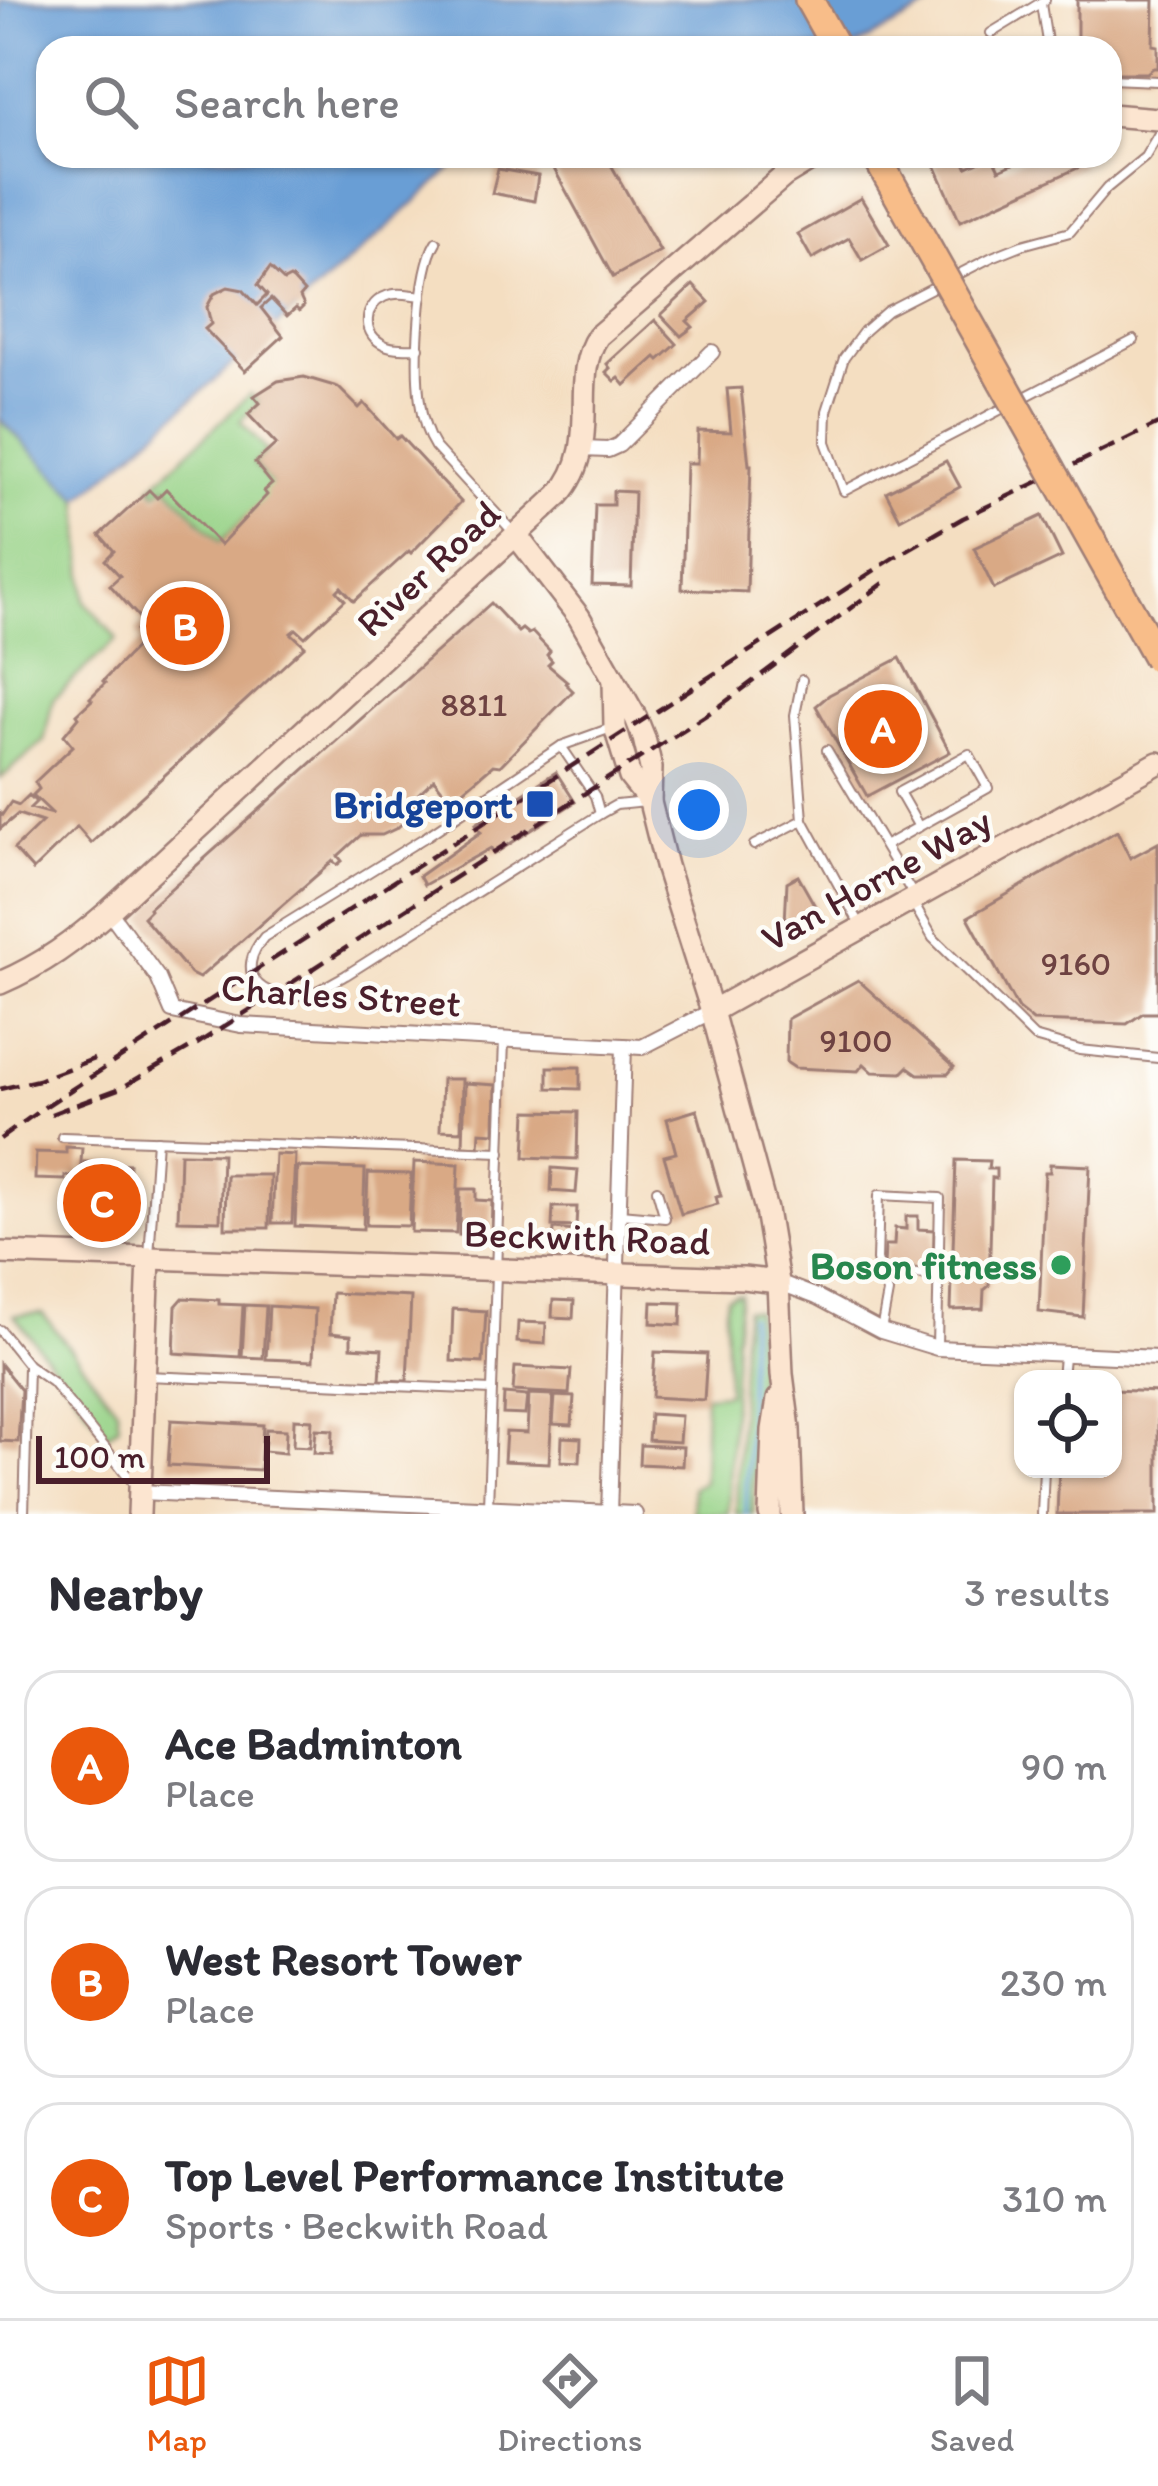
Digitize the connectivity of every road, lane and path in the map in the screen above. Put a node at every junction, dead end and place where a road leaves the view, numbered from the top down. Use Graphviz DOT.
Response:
graph roads {
  1 [pos="789,0"];
  2 [pos="809,0"];
  3 [pos="1043,2"];
  4 [pos="991,33"];
  5 [pos="809,36"];
  6 [pos="829,36"];
  7 [pos="1047,36"];
  8 [pos="1122,80"];
  9 [pos="1158,81"];
  10 [pos="1122,117"];
  11 [pos="1158,119"];
  12 [pos="1158,135"];
  13 [pos="798,168"];
  14 [pos="883,168"];
  15 [pos="903,168"];
  16 [pos="436,242"];
  17 [pos="422,296"];
  18 [pos="1134,340"];
  19 [pos="420,348"];
  20 [pos="712,352"];
  21 [pos="582,449"];
  22 [pos="516,536"];
  23 [pos="1158,624"];
  24 [pos="1158,658"];
  25 [pos="802,680"];
  26 [pos="614,681"];
  27 [pos="615,727"];
  28 [pos="561,746"];
  29 [pos="827,750"];
  30 [pos="1158,763"];
  31 [pos="650,802"];
  32 [pos="600,814"];
  33 [pos="803,820"];
  34 [pos="919,827"];
  35 [pos="754,845"];
  36 [pos="886,845"];
  37 [pos="913,899"];
  38 [pos="109,911"];
  39 [pos="862,927"];
  40 [pos="0,983"];
  41 [pos="712,1010"];
  42 [pos="504,1040"];
  43 [pos="625,1046"];
  44 [pos="1158,1058"];
  45 [pos="62,1137"];
  46 [pos="157,1140"];
  47 [pos="501,1152"];
  48 [pos="657,1190"];
  49 [pos="620,1214"];
  50 [pos="0,1252"];
  51 [pos="149,1258"];
  52 [pos="878,1269"];
  53 [pos="497,1270"];
  54 [pos="617,1274"];
  55 [pos="940,1277"];
  56 [pos="778,1282"];
  57 [pos="0,1330"];
  58 [pos="881,1331"];
  59 [pos="937,1348"];
  60 [pos="1064,1354"];
  61 [pos="1158,1358"];
  62 [pos="28,1365"];
  63 [pos="1063,1370"];
  64 [pos="782,1374"];
  65 [pos="145,1376"];
  66 [pos="492,1390"];
  67 [pos="1044,1478"];
  68 [pos="140,1503"];
  69 [pos="488,1511"];
  70 [pos="24,1514"];
  71 [pos="610,1514"];
  72 [pos="635,1514"];
  73 [pos="770,1514"];
  74 [pos="792,1514"];
  75 [pos="1042,1514"];
  1 -- 5 [label="highway"];
  2 -- 6 [label="highway"];
  3 -- 4 [label="lane"];
  3 -- 7 [label="lane"];
  8 -- 9 [label="lane"];
  10 -- 11 [label="street"];
  12 -- 18 [label="lane"];
  13 -- 21 [label="street, River Road"];
  14 -- 24 [label="highway, bridge"];
  15 -- 23 [label="highway"];
  16 -- 17 [label="lane"];
  17 -- 19 [label="lane"];
  17 -- 19 [label="lane"];
  19 -- 22 [label="lane"];
  20 -- 21 [label="street"];
  21 -- 22 [label="street, River Road"];
  22 -- 26 [label="street"];
  22 -- 38 [label="street, River Road"];
  25 -- 33 [label="lane"];
  26 -- 27 [label="street"];
  26 -- 31 [label="street"];
  27 -- 28 [label="lane"];
  27 -- 31 [label="street"];
  28 -- 32 [label="lane"];
  28 -- 32 [label="lane"];
  29 -- 36 [label="lane"];
  30 -- 37 [label="street, Van Horne Way"];
  31 -- 32 [label="lane"];
  31 -- 41 [label="street"];
  33 -- 35 [label="lane"];
  33 -- 39 [label="lane"];
  34 -- 34 [label="lane"];
  34 -- 36 [label="lane"];
  36 -- 37 [label="lane"];
  37 -- 39 [label="street, Van Horne Way"];
  37 -- 44 [label="lane"];
  38 -- 40 [label="street, River Road"];
  38 -- 42 [label="street, Charles Street"];
  39 -- 41 [label="street, Van Horne Way"];
  41 -- 43 [label="street, Van Horne Way"];
  41 -- 56 [label="street"];
  42 -- 43 [label="street, Charles Street"];
  42 -- 47 [label="lane"];
  43 -- 49 [label="street"];
  45 -- 46 [label="lane"];
  46 -- 47 [label="lane"];
  46 -- 51 [label="lane"];
  47 -- 53 [label="lane"];
  48 -- 49 [label="lane"];
  49 -- 54 [label="street"];
  50 -- 51 [label="street, Beckwith Road"];
  51 -- 53 [label="street, Beckwith Road"];
  51 -- 65 [label="street"];
  52 -- 55 [label="lane"];
  52 -- 55 [label="lane"];
  52 -- 58 [label="lane"];
  53 -- 54 [label="street, Beckwith Road"];
  53 -- 66 [label="lane"];
  54 -- 56 [label="street, Beckwith Road"];
  54 -- 71 [label="street"];
  55 -- 59 [label="lane"];
  56 -- 58 [label="street, Beckwith Road"];
  56 -- 64 [label="street"];
  57 -- 62 [label="lane"];
  58 -- 59 [label="street, Beckwith Road"];
  59 -- 60 [label="street, Beckwith Road"];
  60 -- 61 [label="street, Beckwith Road"];
  60 -- 63 [label="lane"];
  62 -- 68 [label="lane"];
  62 -- 70 [label="lane"];
  64 -- 73 [label="street"];
  64 -- 74 [label="street"];
  65 -- 66 [label="lane"];
  65 -- 68 [label="street"];
  66 -- 69 [label="lane"];
  67 -- 75 [label="lane"];
  68 -- 69 [label="street"];
  69 -- 71 [label="street"];
  71 -- 72 [label="street"];
}
